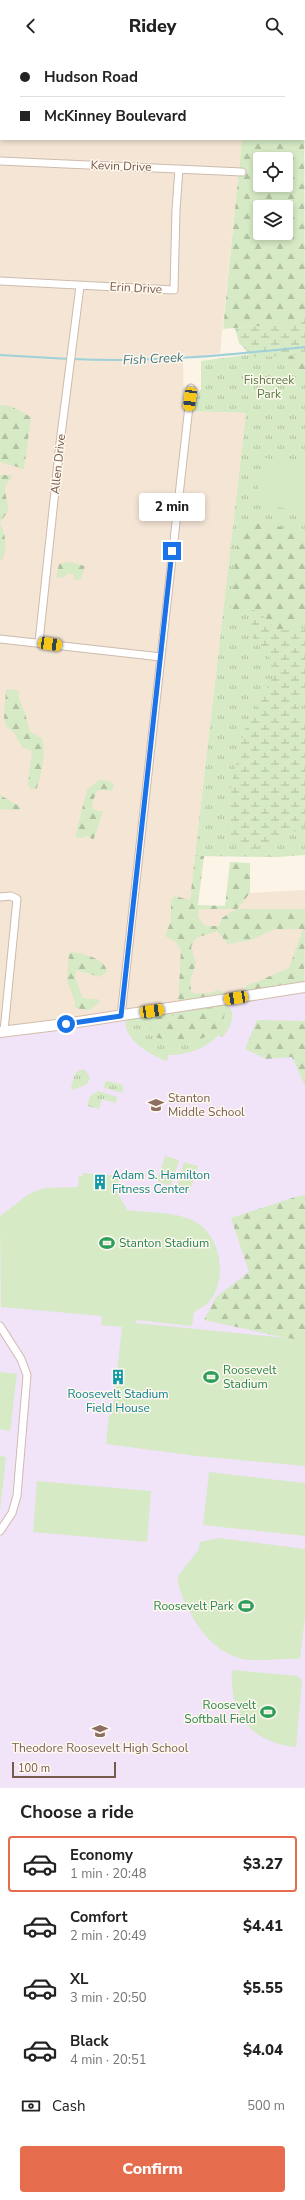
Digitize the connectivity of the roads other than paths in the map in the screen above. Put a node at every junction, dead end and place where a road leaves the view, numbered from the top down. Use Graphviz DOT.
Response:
graph roads {
  1 [pos="0,161"];
  2 [pos="179,169"];
  3 [pos="242,172"];
  4 [pos="0,281"];
  5 [pos="80,286"];
  6 [pos="191,388"];
  7 [pos="0,639"];
  8 [pos="39,642"];
  9 [pos="161,657"];
  10 [pos="0,897"];
  11 [pos="305,987"];
  12 [pos="121,1016"];
  13 [pos="2,1031"];
  14 [pos="0,1326"];
  15 [pos="0,1531"];
  1 -- 2 [label="street, Kevin Drive"];
  2 -- 3 [label="street, Kevin Drive"];
  2 -- 5 [label="street, Erin Drive"];
  4 -- 5 [label="street, Erin Drive"];
  5 -- 8 [label="street, Allen Drive"];
  6 -- 9 [label="street"];
  7 -- 8 [label="street"];
  8 -- 9 [label="street"];
  9 -- 12 [label="street"];
  10 -- 13 [label="street"];
  11 -- 12 [label="street"];
  12 -- 13 [label="street"];
  14 -- 15 [label="street"];
}
